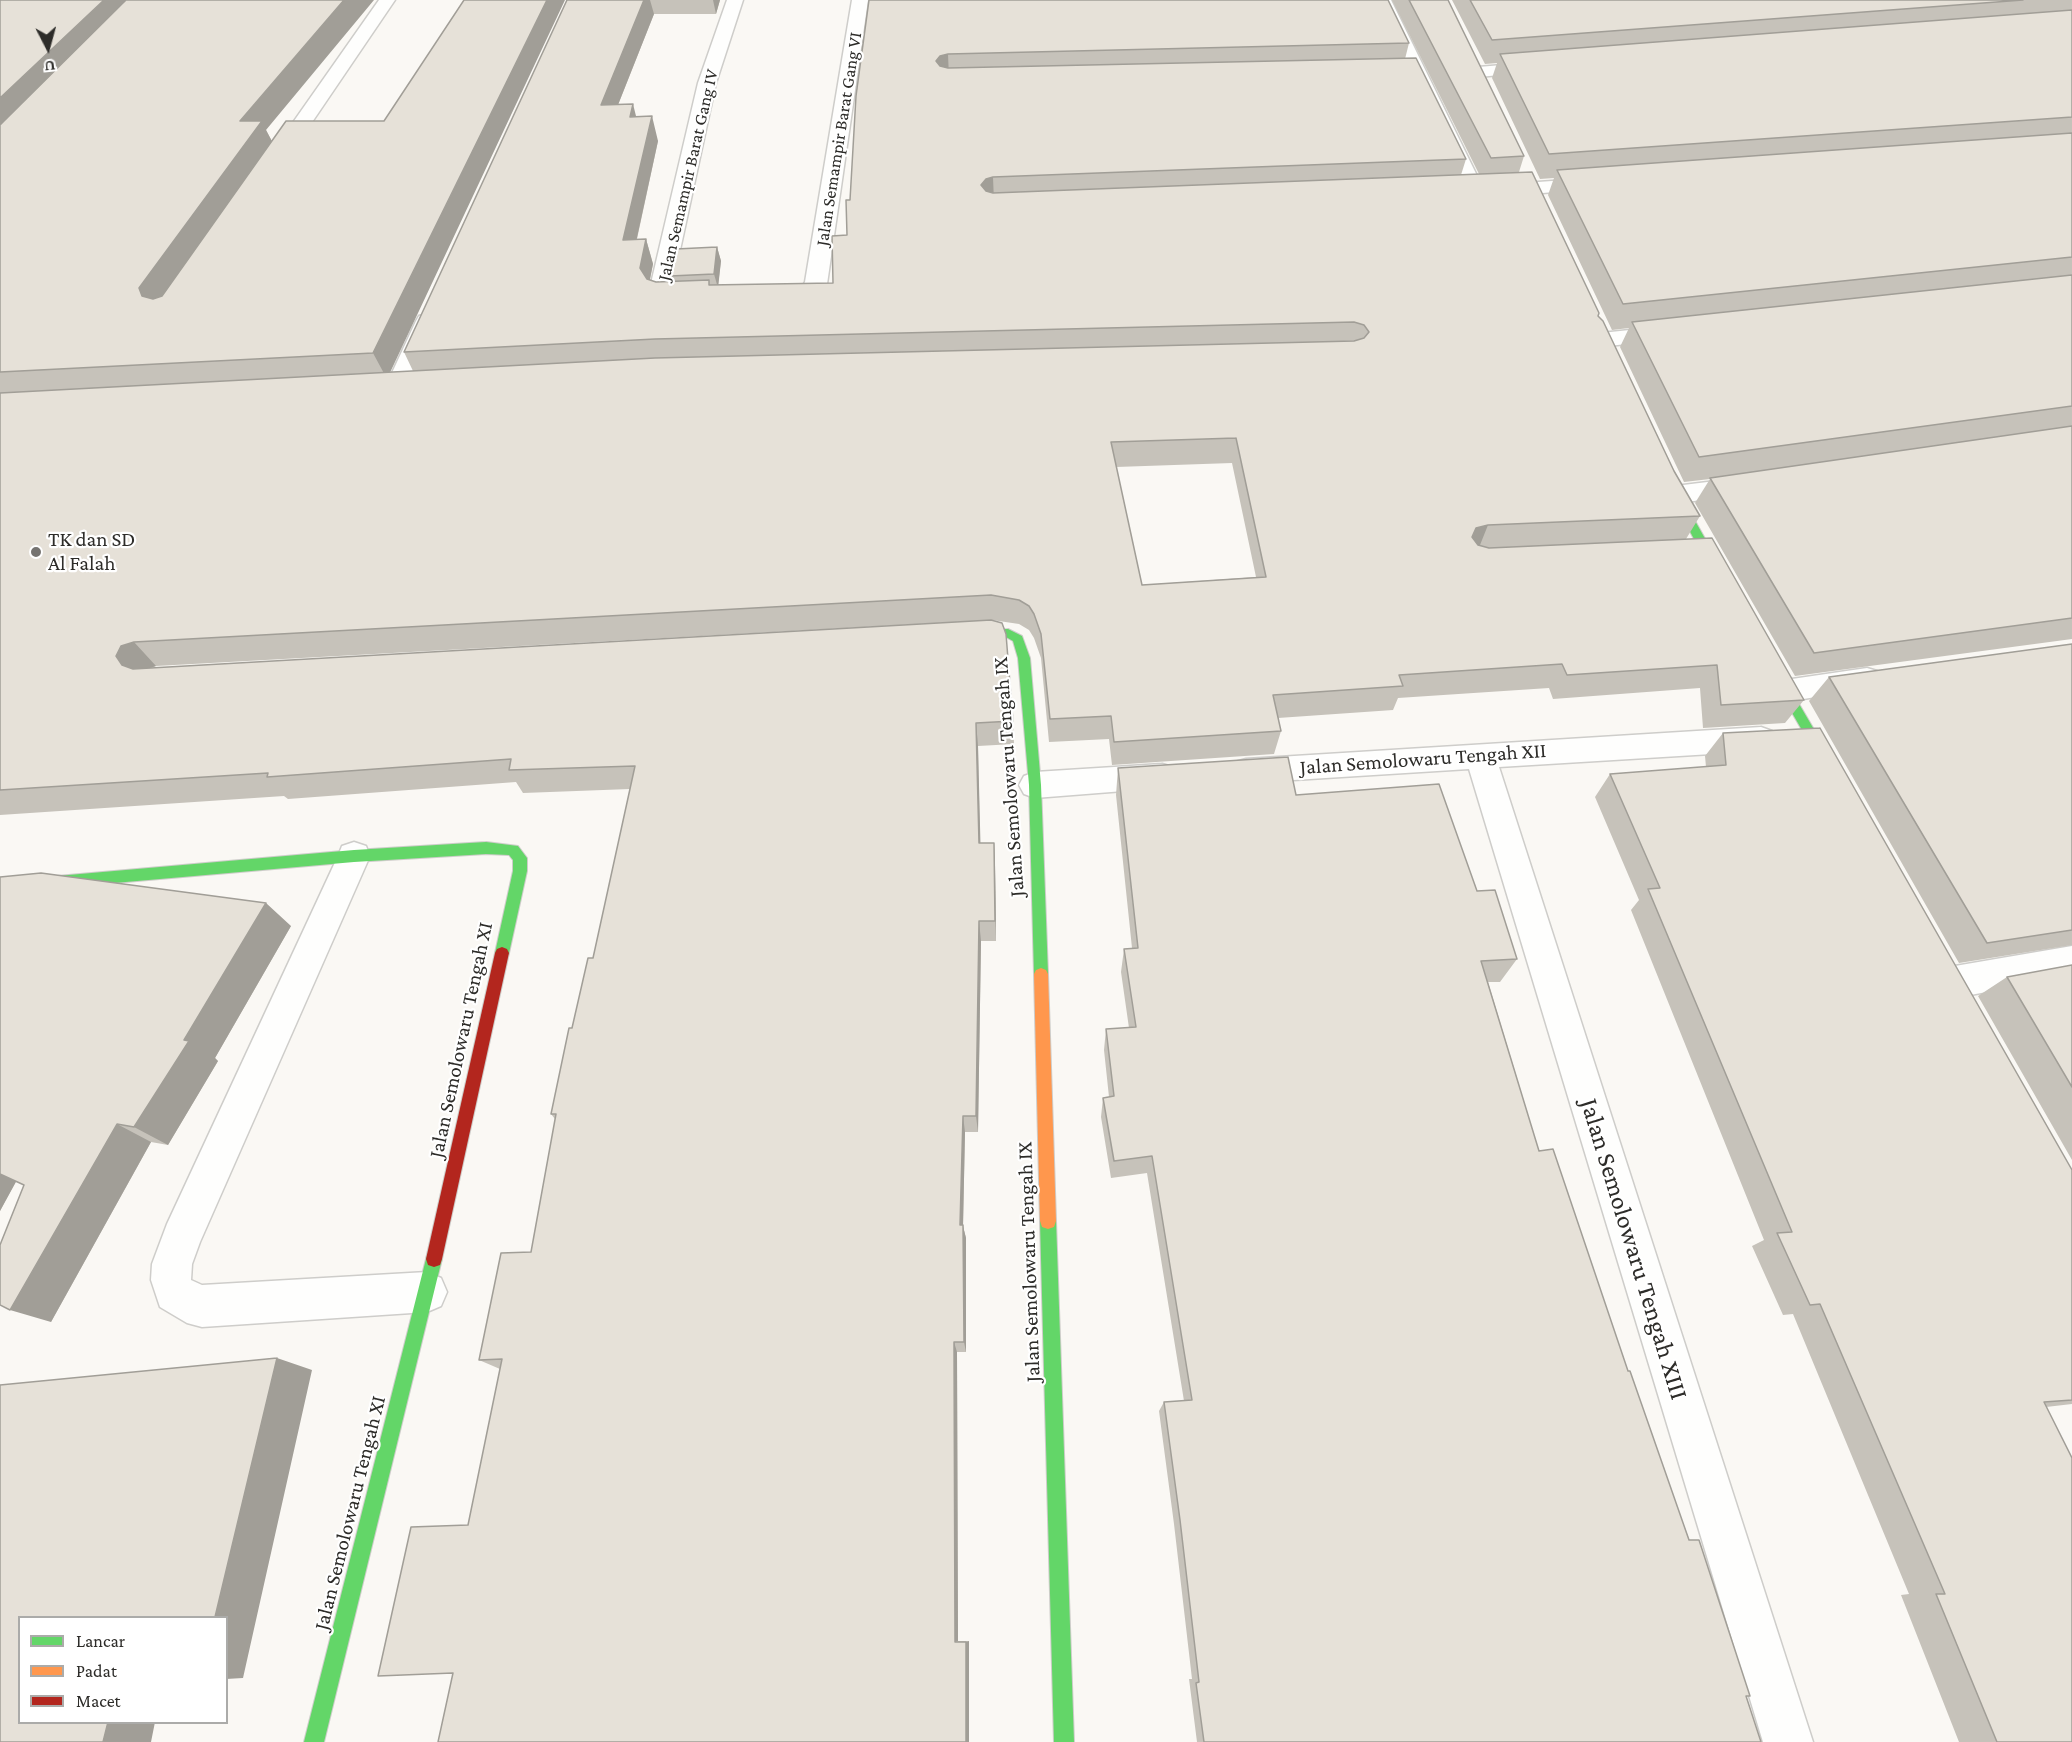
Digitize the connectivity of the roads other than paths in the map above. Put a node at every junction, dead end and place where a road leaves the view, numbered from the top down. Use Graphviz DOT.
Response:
graph roads {
  1 [pos="387,0"];
  2 [pos="735,0"];
  3 [pos="860,0"];
  4 [pos="1384,2"];
  5 [pos="1362,4"];
  6 [pos="1561,65"];
  7 [pos="1478,72"];
  8 [pos="1395,74"];
  9 [pos="1419,74"];
  10 [pos="269,171"];
  11 [pos="1613,183"];
  12 [pos="1474,192"];
  13 [pos="1452,193"];
  14 [pos="752,295"];
  15 [pos="717,297"];
  16 [pos="436,301"];
  17 [pos="1684,331"];
  18 [pos="1601,340"];
  19 [pos="397,388"];
  20 [pos="1768,482"];
  21 [pos="1670,485"];
  22 [pos="1729,591"];
  23 [pos="944,634"];
  24 [pos="1768,661"];
  25 [pos="1888,676"];
  26 [pos="1785,691"];
  27 [pos="1812,736"];
  28 [pos="1480,755"];
  29 [pos="1222,772"];
  30 [pos="1187,774"];
  31 [pos="1835,778"];
  32 [pos="1035,785"];
  33 [pos="354,856"];
  34 [pos="0,887"];
  35 [pos="2072,961"];
  36 [pos="1949,984"];
  37 [pos="427,1293"];
  38 [pos="314,1742"];
  39 [pos="1064,1742"];
  40 [pos="1788,1742"];
  1 -- 10 [label="street"];
  2 -- 15 [label="street, Jalan Semampir Barat Gang IV"];
  3 -- 14 [label="street, Jalan Semampir Barat Gang VI"];
  4 -- 5 [label="street"];
  4 -- 9 [label="street"];
  6 -- 7 [label="street"];
  8 -- 9 [label="street"];
  9 -- 12 [label="street"];
  11 -- 12 [label="street"];
  12 -- 13 [label="street"];
  16 -- 19 [label="street"];
  17 -- 18 [label="street"];
  20 -- 21 [label="street"];
  21 -- 22 [label="street"];
  23 -- 32 [label="street, Jalan Semolowaru Tengah IX"];
  24 -- 26 [label="street"];
  25 -- 26 [label="street"];
  26 -- 27 [label="street"];
  27 -- 28 [label="street, Jalan Semolowaru Tengah XII"];
  27 -- 31 [label="street"];
  28 -- 29 [label="street, Jalan Semolowaru Tengah XII"];
  28 -- 40 [label="street, Jalan Semolowaru Tengah XIII"];
  30 -- 32 [label="street"];
  32 -- 39 [label="street, Jalan Semolowaru Tengah IX"];
  33 -- 34 [label="street, Jalan Semolowaru Tengah XI"];
  33 -- 37 [label="street, Jalan Semolowaru Tengah XI"];
  33 -- 37 [label="street"];
  35 -- 36 [label="street"];
  37 -- 38 [label="street, Jalan Semolowaru Tengah XI"];
}
